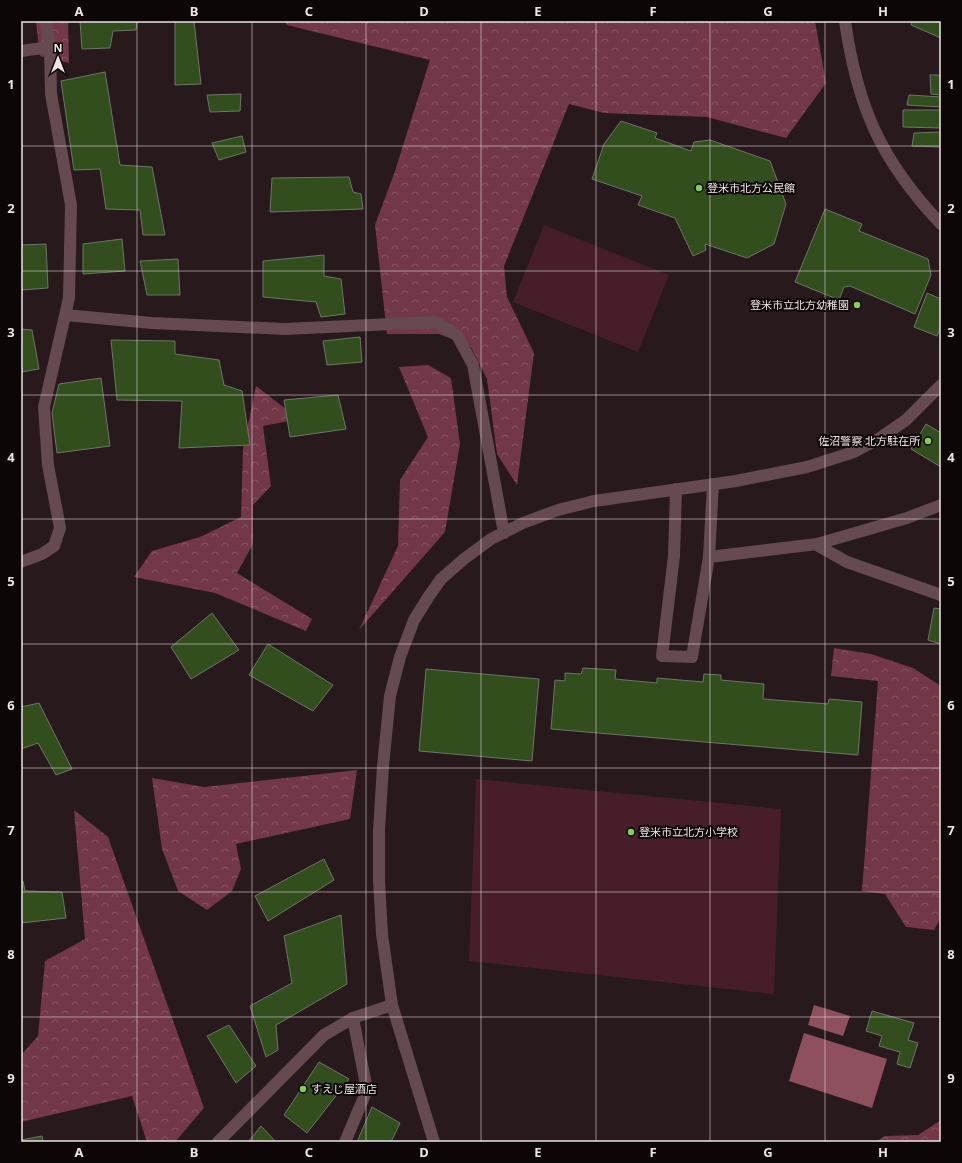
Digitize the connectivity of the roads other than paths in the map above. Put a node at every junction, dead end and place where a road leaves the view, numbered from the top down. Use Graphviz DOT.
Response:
graph roads {
  1 [pos="46,21"];
  2 [pos="845,21"];
  3 [pos="50,47"];
  4 [pos="21,51"];
  5 [pos="941,224"];
  6 [pos="65,315"];
  7 [pos="941,385"];
  8 [pos="713,484"];
  9 [pos="676,489"];
  10 [pos="941,505"];
  11 [pos="504,533"];
  12 [pos="815,544"];
  13 [pos="710,557"];
  14 [pos="21,562"];
  15 [pos="941,595"];
  16 [pos="392,1005"];
  17 [pos="353,1018"];
  18 [pos="218,1142"];
  19 [pos="344,1142"];
  20 [pos="434,1142"];
  1 -- 3 [label="street"];
  2 -- 5 [label="street"];
  3 -- 4 [label="street"];
  3 -- 6 [label="street"];
  6 -- 11 [label="street"];
  6 -- 14 [label="street"];
  7 -- 8 [label="street"];
  8 -- 9 [label="street"];
  8 -- 13 [label="street"];
  9 -- 11 [label="street"];
  9 -- 13 [label="street"];
  10 -- 12 [label="street"];
  11 -- 16 [label="street"];
  12 -- 13 [label="street"];
  12 -- 15 [label="street"];
  16 -- 17 [label="street"];
  16 -- 20 [label="street"];
  17 -- 18 [label="street"];
  17 -- 19 [label="street"];
}
